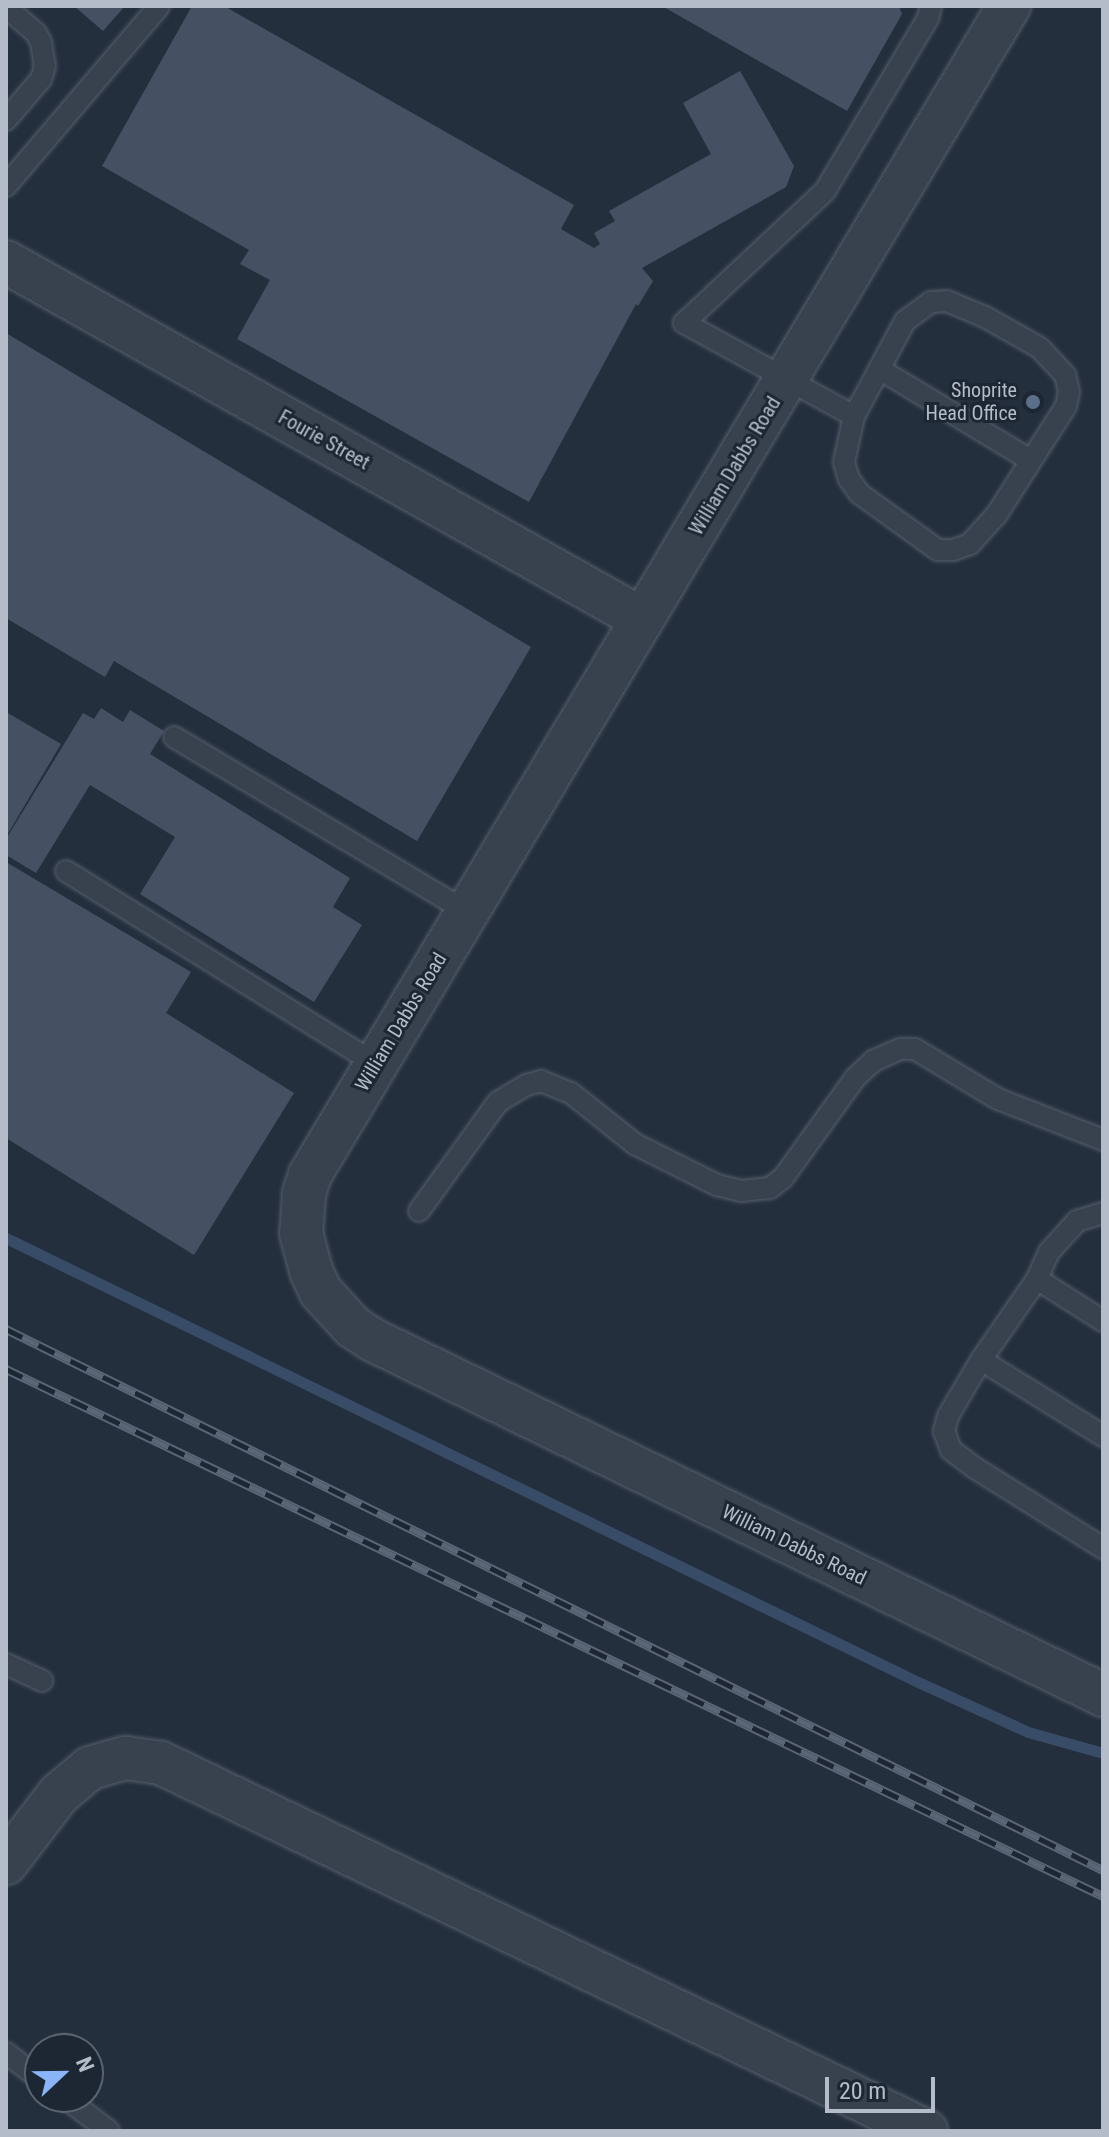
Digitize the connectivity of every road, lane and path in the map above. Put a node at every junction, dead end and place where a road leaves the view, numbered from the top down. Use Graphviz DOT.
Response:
graph roads {
  1 [pos="159,6"];
  2 [pos="931,6"];
  3 [pos="1009,6"];
  4 [pos="6,7"];
  5 [pos="6,120"];
  6 [pos="6,186"];
  7 [pos="6,262"];
  8 [pos="881,370"];
  9 [pos="786,381"];
  10 [pos="854,416"];
  11 [pos="1030,460"];
  12 [pos="642,619"];
  13 [pos="174,737"];
  14 [pos="66,871"];
  15 [pos="467,912"];
  16 [pos="376,1064"];
  17 [pos="1103,1140"];
  18 [pos="419,1211"];
  19 [pos="1103,1213"];
  20 [pos="1037,1279"];
  21 [pos="1103,1321"];
  22 [pos="981,1360"];
  23 [pos="1103,1436"];
  24 [pos="1103,1548"];
  25 [pos="6,1664"];
  26 [pos="42,1681"];
  27 [pos="1103,1695"];
  28 [pos="6,1863"];
  29 [pos="6,2053"];
  30 [pos="24,2067"];
  31 [pos="85,2113"];
  32 [pos="109,2131"];
  33 [pos="926,2131"];
  1 -- 6 [label="lane"];
  2 -- 9 [label="lane"];
  3 -- 9 [label="street, William Dabbs Road"];
  4 -- 5 [label="lane"];
  7 -- 12 [label="street, Fourie Street"];
  8 -- 10 [label="lane"];
  8 -- 11 [label="lane"];
  8 -- 11 [label="lane"];
  9 -- 10 [label="lane"];
  9 -- 12 [label="street, William Dabbs Road"];
  10 -- 11 [label="lane"];
  12 -- 15 [label="street, William Dabbs Road"];
  13 -- 15 [label="lane"];
  14 -- 16 [label="lane"];
  15 -- 16 [label="street, William Dabbs Road"];
  16 -- 27 [label="street, William Dabbs Road"];
  17 -- 18 [label="lane"];
  19 -- 20 [label="lane"];
  20 -- 21 [label="lane"];
  20 -- 22 [label="lane"];
  22 -- 23 [label="lane"];
  22 -- 24 [label="lane"];
  25 -- 26 [label="lane"];
  28 -- 33 [label="street"];
  29 -- 30 [label="lane"];
  31 -- 32 [label="lane"];
}
